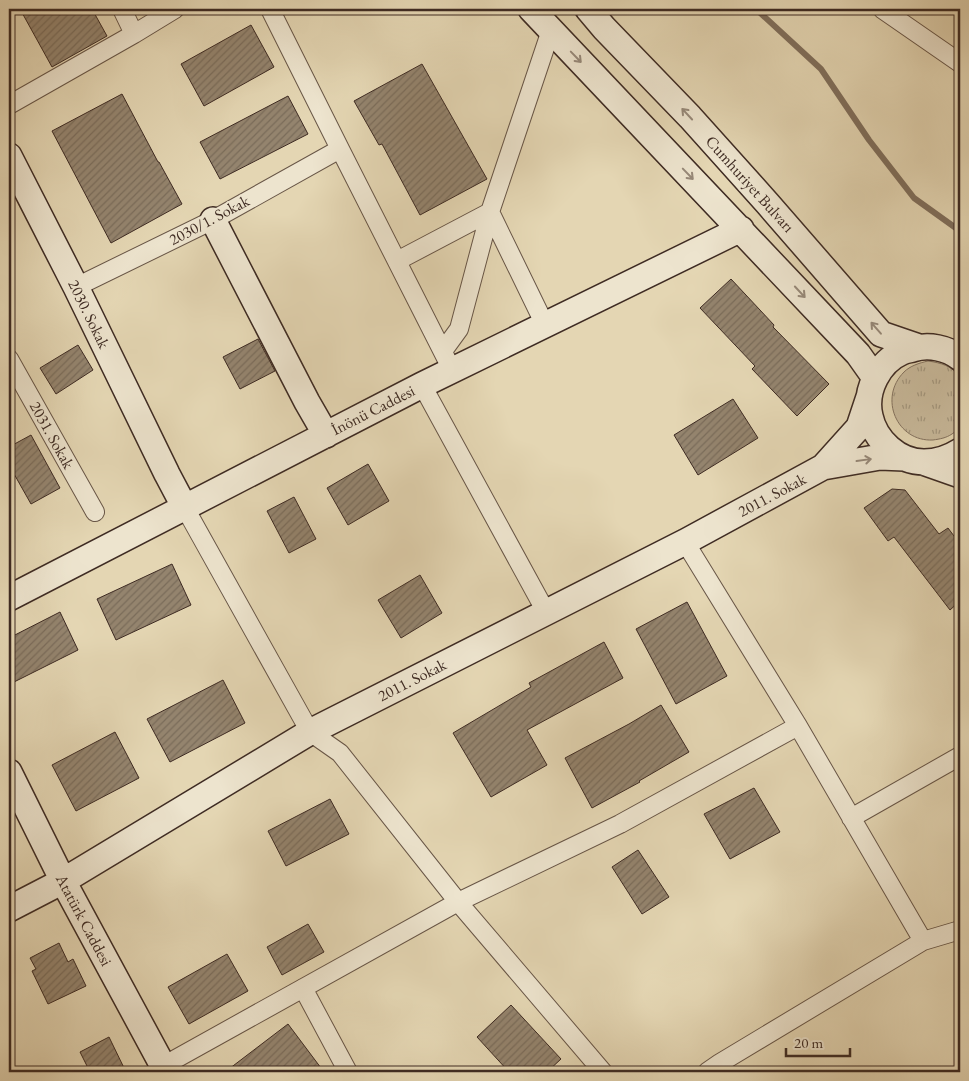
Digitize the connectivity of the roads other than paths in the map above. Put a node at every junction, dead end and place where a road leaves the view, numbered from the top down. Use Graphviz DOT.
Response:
graph roads {
  1 [pos="122,9"];
  2 [pos="175,9"];
  3 [pos="270,9"];
  4 [pos="531,9"];
  5 [pos="588,9"];
  6 [pos="882,9"];
  7 [pos="551,30"];
  8 [pos="134,34"];
  9 [pos="960,63"];
  10 [pos="9,105"];
  11 [pos="340,149"];
  12 [pos="11,167"];
  13 [pos="490,212"];
  14 [pos="213,220"];
  15 [pos="741,229"];
  16 [pos="396,261"];
  17 [pos="76,287"];
  18 [pos="545,325"];
  19 [pos="919,347"];
  20 [pos="960,358"];
  21 [pos="9,359"];
  22 [pos="447,360"];
  23 [pos="422,385"];
  24 [pos="872,387"];
  25 [pos="326,435"];
  26 [pos="960,451"];
  27 [pos="914,460"];
  28 [pos="824,467"];
  29 [pos="960,475"];
  30 [pos="185,508"];
  31 [pos="95,512"];
  32 [pos="685,542"];
  33 [pos="9,598"];
  34 [pos="546,612"];
  35 [pos="798,726"];
  36 [pos="310,732"];
  37 [pos="960,756"];
  38 [pos="9,772"];
  39 [pos="851,818"];
  40 [pos="63,882"];
  41 [pos="458,902"];
  42 [pos="9,909"];
  43 [pos="960,930"];
  44 [pos="923,941"];
  45 [pos="303,988"];
  46 [pos="718,1069"];
  47 [pos="161,1070"];
  48 [pos="348,1072"];
  49 [pos="603,1072"];
  1 -- 8 [label="street"];
  2 -- 8 [label="street"];
  3 -- 11 [label="street"];
  4 -- 7 [label="street"];
  19 -- 5 [label="street, Cumhuriyet Bulvarı, one-way"];
  6 -- 9 [label="street"];
  7 -- 13 [label="street"];
  7 -- 15 [label="street, one-way"];
  8 -- 10 [label="street"];
  11 -- 14 [label="street, 2030/1. Sokak"];
  11 -- 16 [label="street"];
  12 -- 17 [label="street, 2030. Sokak"];
  13 -- 16 [label="street"];
  13 -- 18 [label="street"];
  13 -- 22 [label="street"];
  14 -- 17 [label="street, 2030/1. Sokak"];
  14 -- 25 [label="street"];
  15 -- 18 [label="street, İnönü Caddesi"];
  15 -- 24 [label="street, one-way"];
  16 -- 22 [label="street"];
  17 -- 30 [label="street, 2030. Sokak"];
  18 -- 22 [label="street, İnönü Caddesi"];
  19 -- 20 [label="street, Cumhuriyet Bulvarı"];
  19 -- 24 [label="street"];
  21 -- 31 [label="street, 2031. Sokak"];
  22 -- 23 [label="street, İnönü Caddesi"];
  23 -- 25 [label="street, İnönü Caddesi"];
  23 -- 34 [label="street"];
  24 -- 27 [label="street"];
  24 -- 28 [label="street"];
  25 -- 30 [label="street, İnönü Caddesi"];
  26 -- 27 [label="street"];
  28 -- 27 [label="street, one-way"];
  27 -- 29 [label="street"];
  28 -- 32 [label="street, 2011. Sokak"];
  30 -- 33 [label="street, İnönü Caddesi"];
  30 -- 36 [label="street"];
  32 -- 34 [label="street, 2011. Sokak"];
  32 -- 35 [label="street"];
  34 -- 36 [label="street, 2011. Sokak"];
  35 -- 39 [label="street"];
  35 -- 41 [label="street"];
  36 -- 40 [label="street, 2011. Sokak"];
  36 -- 41 [label="street"];
  37 -- 39 [label="street"];
  38 -- 40 [label="street, Atatürk Caddesi"];
  39 -- 44 [label="street"];
  40 -- 42 [label="street, 2011. Sokak"];
  40 -- 47 [label="street, Atatürk Caddesi"];
  41 -- 45 [label="street"];
  41 -- 49 [label="street"];
  43 -- 44 [label="street"];
  44 -- 46 [label="street"];
  45 -- 47 [label="street"];
  45 -- 48 [label="street"];
}
